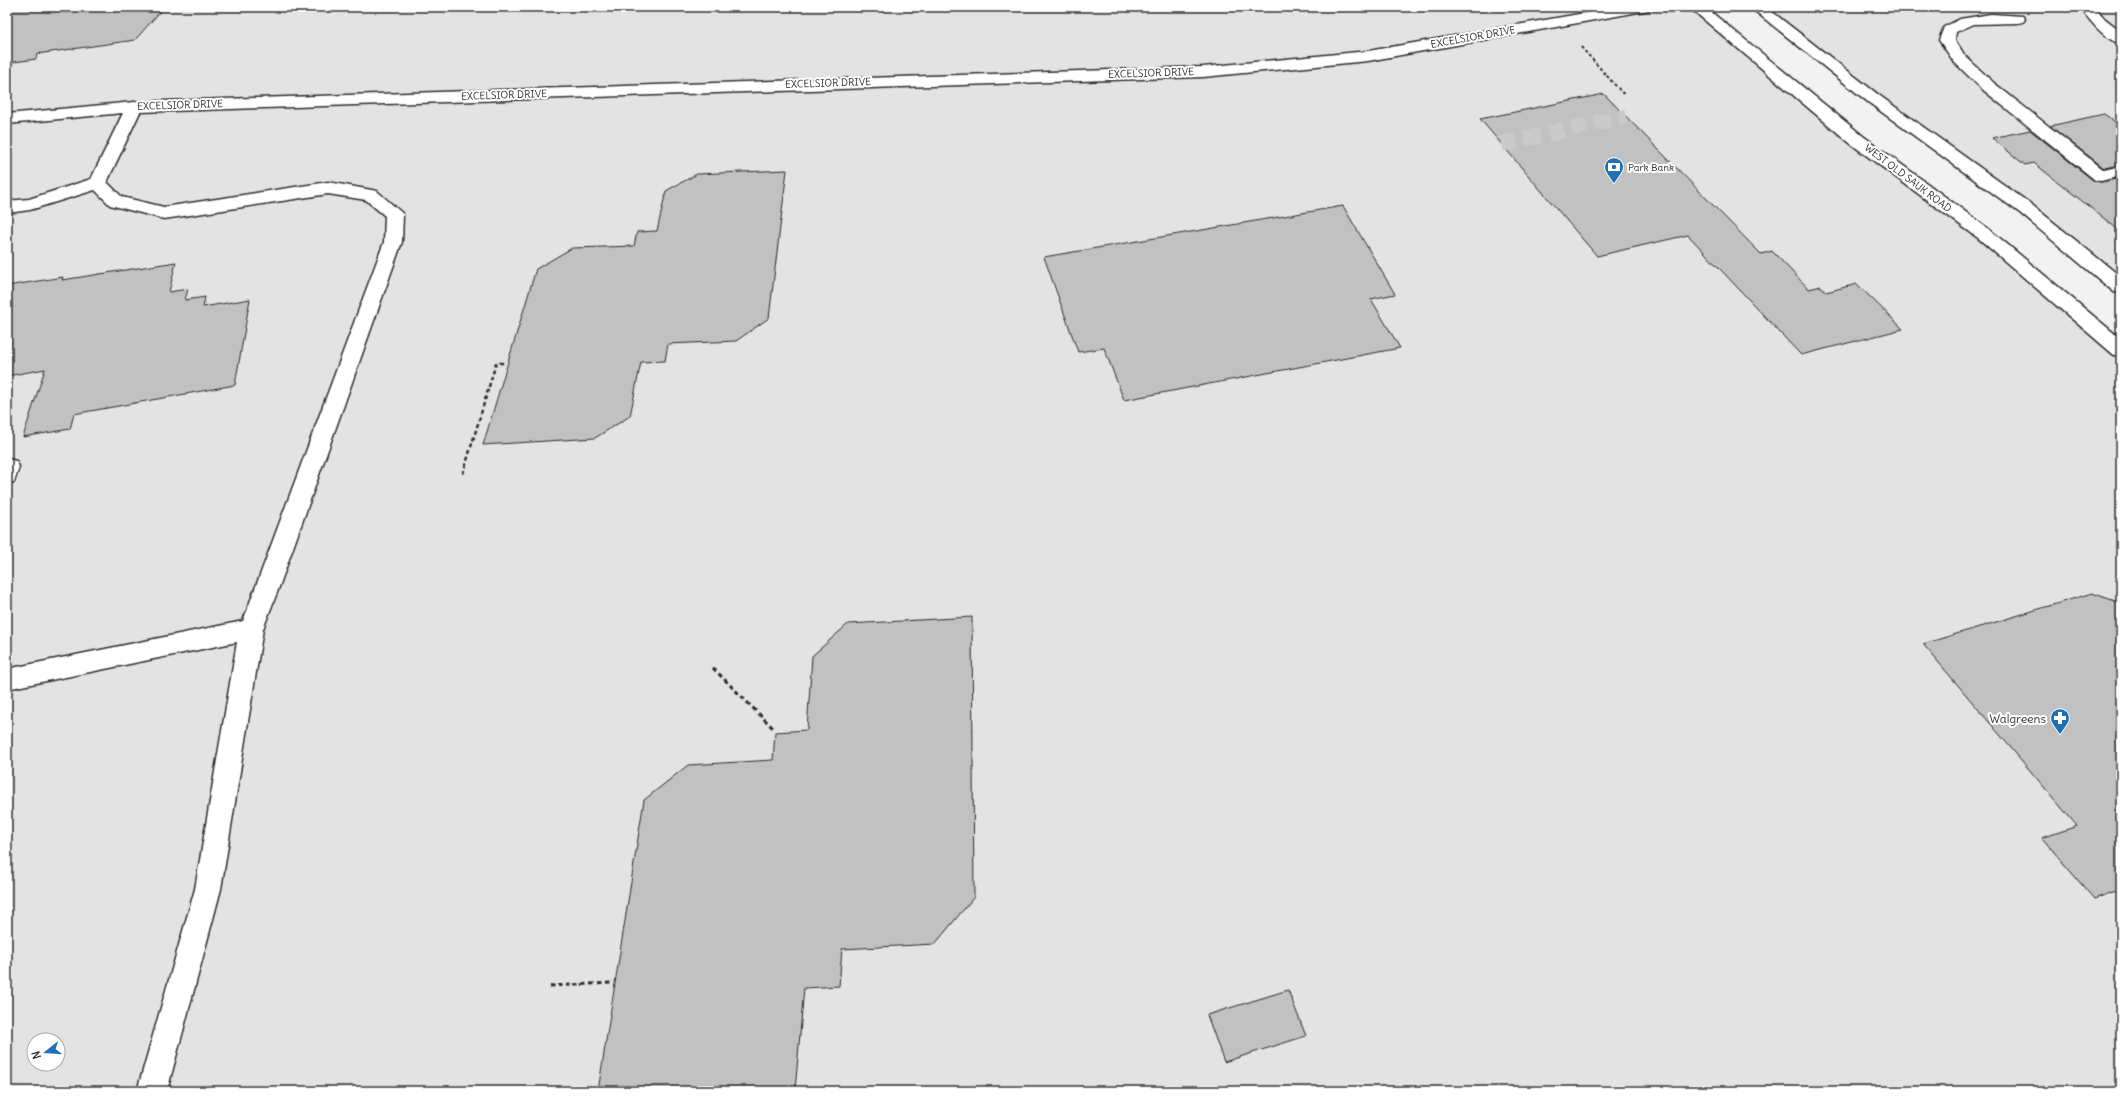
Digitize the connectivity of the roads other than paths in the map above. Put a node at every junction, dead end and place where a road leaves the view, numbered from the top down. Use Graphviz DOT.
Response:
graph roads {
  1 [pos="1578,7"];
  2 [pos="1644,7"];
  3 [pos="1696,7"];
  4 [pos="1757,7"];
  5 [pos="2087,7"];
  6 [pos="2018,19"];
  7 [pos="1555,22"];
  8 [pos="2121,39"];
  9 [pos="134,107"];
  10 [pos="7,119"];
  11 [pos="2121,171"];
  12 [pos="98,182"];
  13 [pos="7,207"];
  14 [pos="2121,287"];
  15 [pos="2121,350"];
  16 [pos="251,629"];
  17 [pos="7,679"];
  18 [pos="152,1091"];
  1 -- 7 [label="street"];
  2 -- 7 [label="street, EXCELSIOR DRIVE"];
  3 -- 15 [label="street, WEST OLD SAUK ROAD"];
  4 -- 14 [label="street"];
  5 -- 8 [label="street"];
  6 -- 11 [label="street"];
  7 -- 9 [label="street, EXCELSIOR DRIVE"];
  9 -- 10 [label="street, EXCELSIOR DRIVE"];
  9 -- 12 [label="street"];
  12 -- 13 [label="street"];
  12 -- 16 [label="street"];
  16 -- 17 [label="street"];
  16 -- 18 [label="street"];
}
